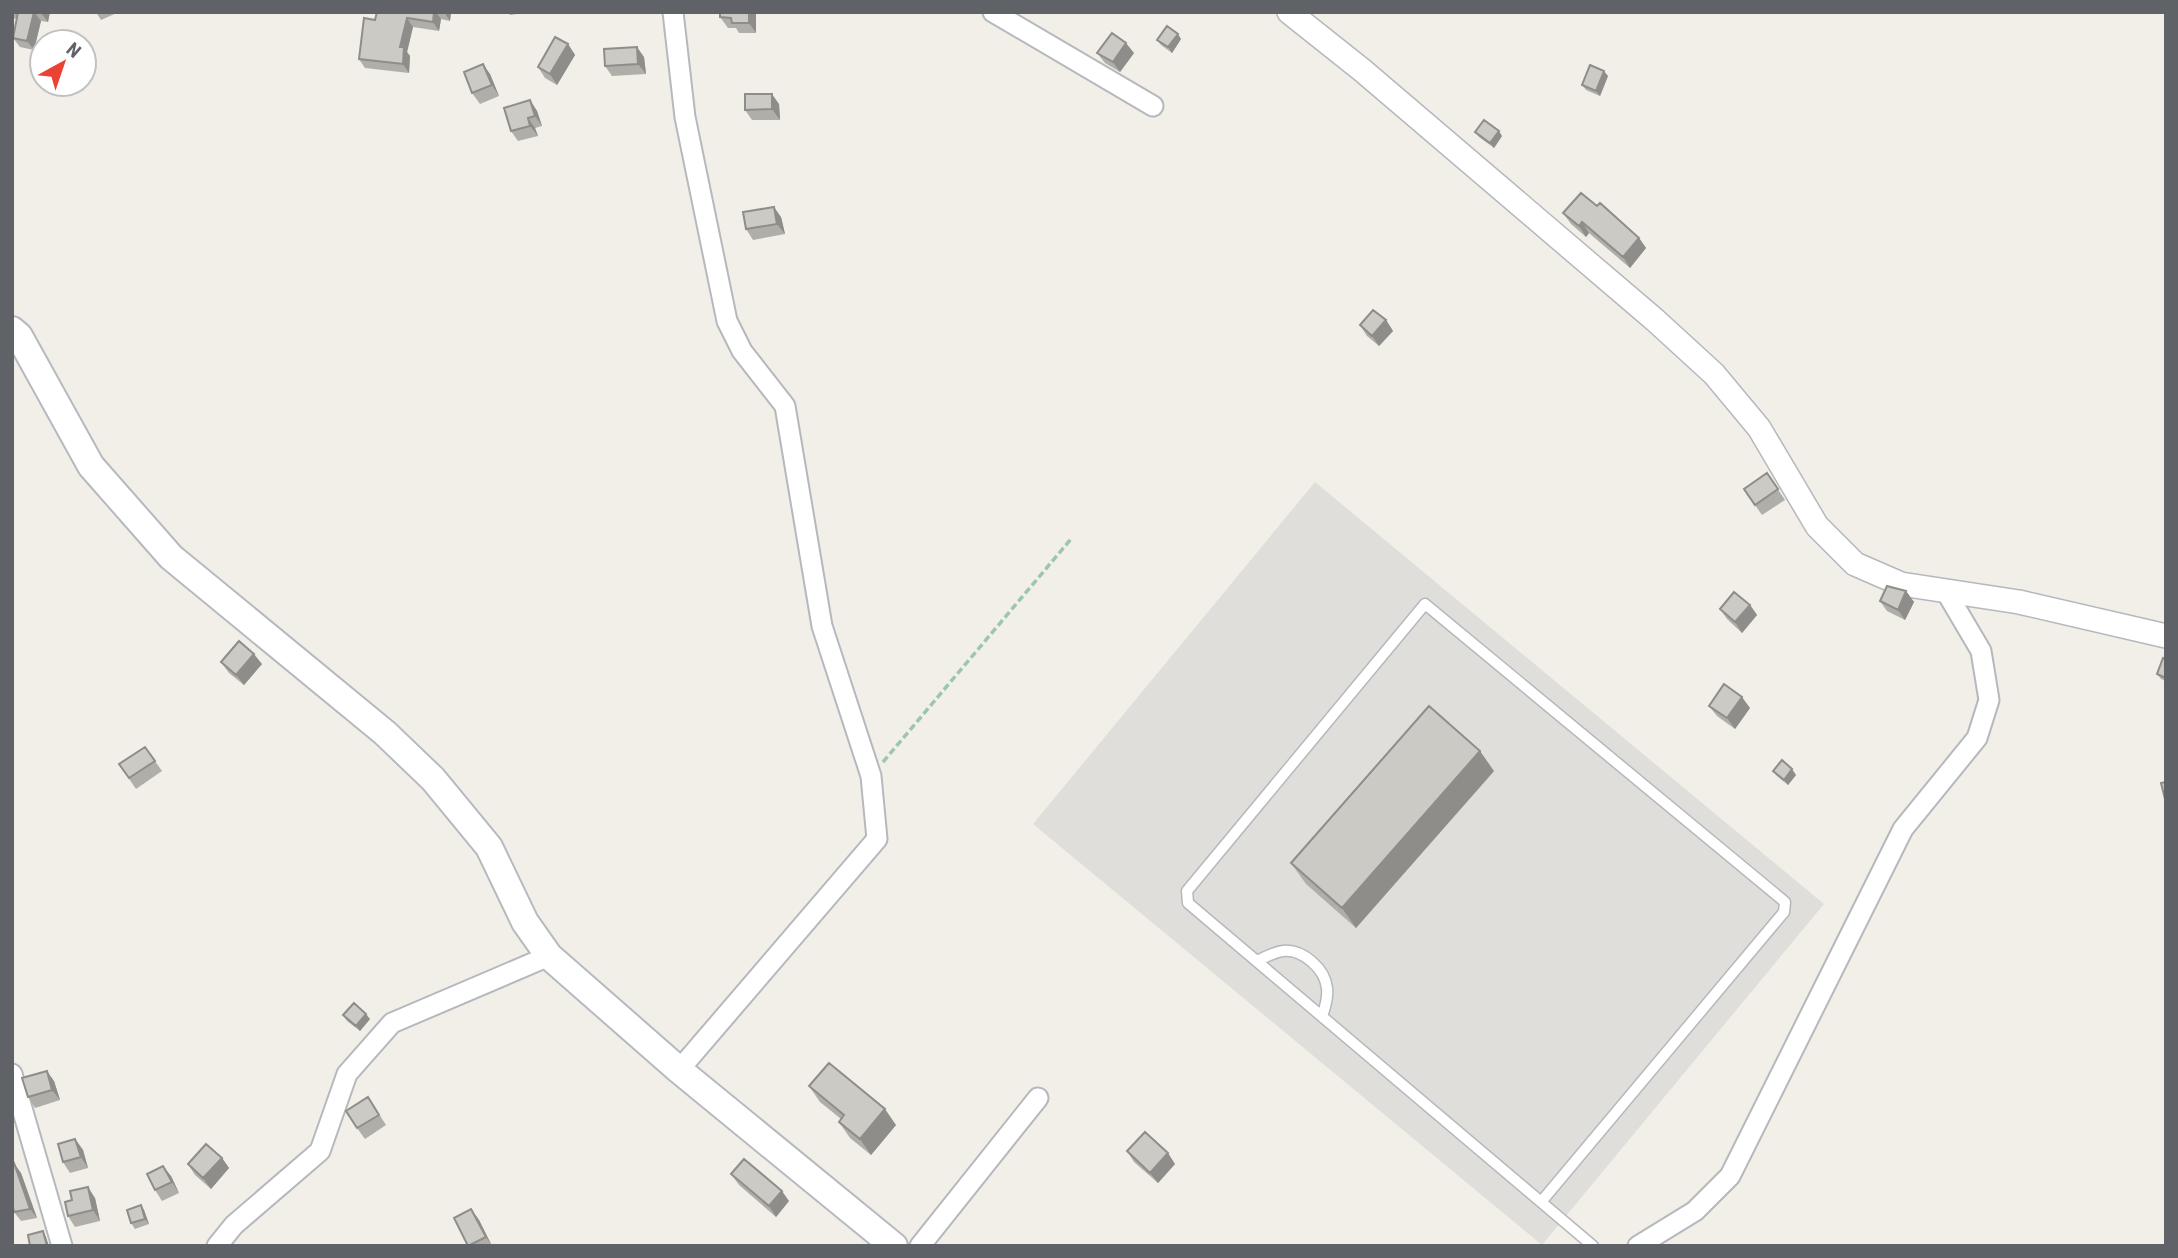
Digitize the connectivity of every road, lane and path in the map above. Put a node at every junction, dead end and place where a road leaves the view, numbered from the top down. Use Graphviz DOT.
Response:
graph roads {
  1 [pos="673,12"];
  2 [pos="993,12"];
  3 [pos="1289,12"];
  4 [pos="1153,106"];
  5 [pos="12,330"];
  6 [pos="1071,539"];
  7 [pos="1945,590"];
  8 [pos="2166,636"];
  9 [pos="872,776"];
  10 [pos="549,956"];
  11 [pos="1256,961"];
  12 [pos="1322,1016"];
  13 [pos="679,1070"];
  14 [pos="12,1074"];
  15 [pos="1038,1098"];
  16 [pos="1541,1202"];
  17 [pos="885,1243"];
  18 [pos="62,1246"];
  19 [pos="217,1246"];
  20 [pos="920,1246"];
  21 [pos="1593,1246"];
  22 [pos="1638,1246"];
  1 -- 9 [label="street"];
  2 -- 4 [label="street"];
  3 -- 7 [label="street"];
  5 -- 10 [label="main road"];
  6 -- 9 [label="path"];
  7 -- 8 [label="street"];
  7 -- 22 [label="street"];
  9 -- 13 [label="street"];
  10 -- 13 [label="main road"];
  10 -- 19 [label="street"];
  11 -- 12 [label="lane"];
  11 -- 12 [label="lane"];
  11 -- 16 [label="lane"];
  12 -- 16 [label="lane"];
  13 -- 17 [label="main road"];
  14 -- 18 [label="street"];
  15 -- 20 [label="street"];
  16 -- 21 [label="lane"];
}
